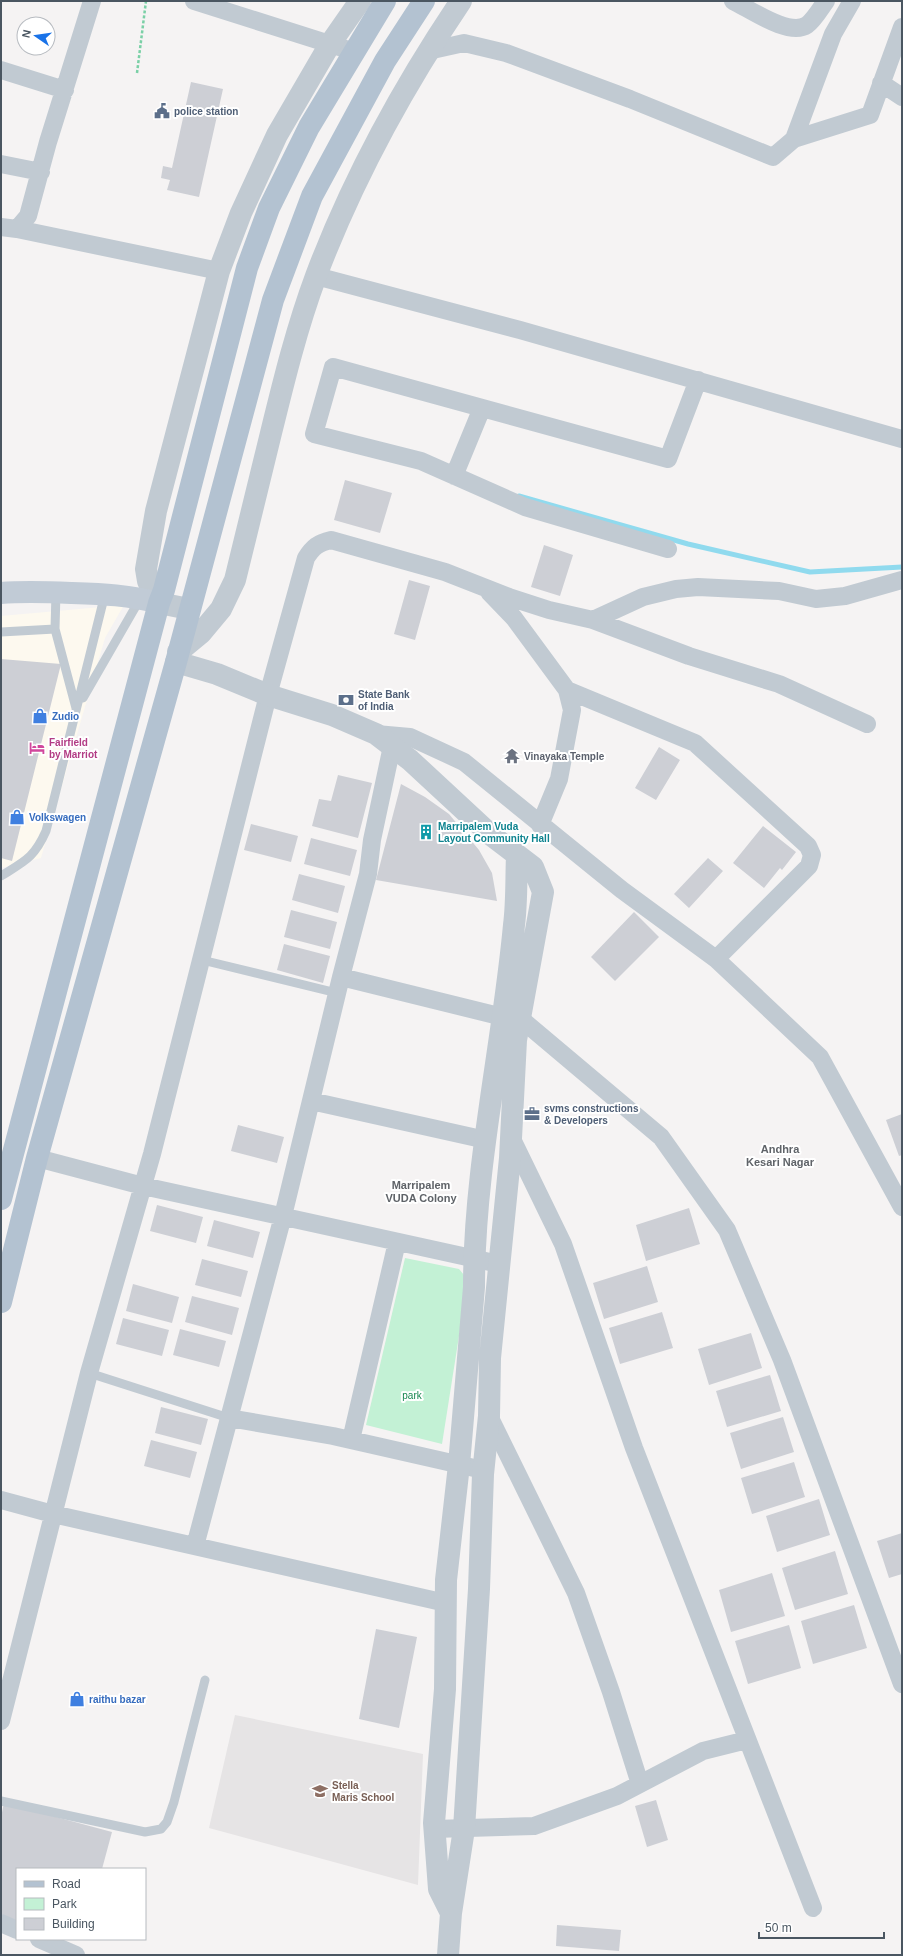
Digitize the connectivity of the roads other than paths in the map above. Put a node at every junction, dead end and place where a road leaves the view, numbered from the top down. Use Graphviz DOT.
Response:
graph roads {
  1 [pos="92,1"];
  2 [pos="194,1"];
  3 [pos="360,1"];
  4 [pos="385,1"];
  5 [pos="424,1"];
  6 [pos="461,1"];
  7 [pos="733,1"];
  8 [pos="826,1"];
  9 [pos="852,1"];
  10 [pos="902,27"];
  11 [pos="330,44"];
  12 [pos="428,51"];
  13 [pos="355,52"];
  14 [pos="1,70"];
  15 [pos="881,83"];
  16 [pos="65,90"];
  17 [pos="902,97"];
  18 [pos="794,139"];
  19 [pos="1,164"];
  20 [pos="41,172"];
  21 [pos="9,228"];
  22 [pos="219,271"];
  23 [pos="316,276"];
  24 [pos="698,380"];
  25 [pos="482,408"];
  26 [pos="902,439"];
  27 [pos="454,476"];
  28 [pos="668,549"];
  29 [pos="902,580"];
  30 [pos="486,588"];
  31 [pos="56,592"];
  32 [pos="1,593"];
  33 [pos="105,594"];
  34 [pos="150,600"];
  35 [pos="189,609"];
  36 [pos="593,620"];
  37 [pos="55,629"];
  38 [pos="1,632"];
  39 [pos="177,657"];
  40 [pos="567,690"];
  41 [pos="268,695"];
  42 [pos="76,709"];
  43 [pos="867,724"];
  44 [pos="384,740"];
  45 [pos="540,825"];
  46 [pos="1,876"];
  47 [pos="716,959"];
  48 [pos="202,960"];
  49 [pos="339,985"];
  50 [pos="512,1018"];
  51 [pos="311,1101"];
  52 [pos="511,1137"];
  53 [pos="486,1140"];
  54 [pos="37,1158"];
  55 [pos="143,1186"];
  56 [pos="1,1199"];
  57 [pos="902,1207"];
  58 [pos="283,1216"];
  59 [pos="397,1242"];
  60 [pos="474,1259"];
  61 [pos="498,1264"];
  62 [pos="1,1302"];
  63 [pos="89,1373"];
  64 [pos="489,1416"];
  65 [pos="229,1418"];
  66 [pos="351,1440"];
  67 [pos="459,1465"];
  68 [pos="483,1470"];
  69 [pos="1,1500"];
  70 [pos="53,1514"];
  71 [pos="195,1546"];
  72 [pos="446,1603"];
  73 [pos="205,1680"];
  74 [pos="902,1684"];
  75 [pos="1,1721"];
  76 [pos="747,1740"];
  77 [pos="640,1784"];
  78 [pos="1,1800"];
  79 [pos="434,1829"];
  80 [pos="464,1829"];
  81 [pos="813,1908"];
  82 [pos="451,1913"];
  83 [pos="1,1923"];
  84 [pos="16,1930"];
  85 [pos="41,1940"];
  86 [pos="76,1955"];
  87 [pos="448,1955"];
  1 -- 16 [label="street"];
  2 -- 11 [label="street"];
  3 -- 11 [label="street"];
  4 -- 13 [label="main road"];
  5 -- 35 [label="main road"];
  6 -- 12 [label="street"];
  7 -- 8 [label="street"];
  9 -- 18 [label="street"];
  10 -- 15 [label="street"];
  11 -- 13 [label="street"];
  11 -- 22 [label="street"];
  12 -- 18 [label="street"];
  12 -- 23 [label="street"];
  13 -- 34 [label="main road"];
  14 -- 16 [label="street"];
  15 -- 17 [label="street"];
  15 -- 18 [label="street"];
  16 -- 20 [label="street"];
  19 -- 20 [label="street"];
  20 -- 21 [label="street"];
  21 -- 22 [label="street"];
  22 -- 34 [label="street"];
  23 -- 24 [label="street"];
  23 -- 39 [label="street"];
  24 -- 25 [label="street"];
  24 -- 26 [label="street"];
  25 -- 27 [label="street"];
  25 -- 27 [label="street"];
  27 -- 28 [label="street"];
  29 -- 36 [label="street"];
  30 -- 36 [label="street"];
  30 -- 40 [label="street"];
  30 -- 41 [label="street"];
  31 -- 32 [label="main road"];
  31 -- 33 [label="main road"];
  31 -- 37 [label="lane"];
  33 -- 34 [label="main road"];
  33 -- 42 [label="lane"];
  34 -- 35 [label="street"];
  34 -- 42 [label="lane"];
  34 -- 56 [label="main road"];
  35 -- 39 [label="main road"];
  36 -- 43 [label="street"];
  37 -- 38 [label="lane"];
  37 -- 42 [label="lane"];
  39 -- 41 [label="street"];
  39 -- 54 [label="main road"];
  40 -- 45 [label="street"];
  40 -- 47 [label="street"];
  41 -- 44 [label="street"];
  41 -- 48 [label="street"];
  42 -- 46 [label="lane"];
  44 -- 45 [label="street"];
  44 -- 49 [label="street"];
  44 -- 50 [label="street"];
  45 -- 47 [label="street"];
  47 -- 57 [label="street"];
  48 -- 49 [label="lane"];
  48 -- 55 [label="street"];
  49 -- 50 [label="street"];
  49 -- 51 [label="street"];
  50 -- 52 [label="street"];
  50 -- 53 [label="street"];
  50 -- 74 [label="street"];
  51 -- 53 [label="street"];
  51 -- 58 [label="street"];
  52 -- 61 [label="street"];
  52 -- 76 [label="street"];
  53 -- 60 [label="street"];
  54 -- 55 [label="street"];
  54 -- 62 [label="main road"];
  55 -- 58 [label="street"];
  55 -- 63 [label="street"];
  58 -- 59 [label="street"];
  58 -- 65 [label="street"];
  59 -- 60 [label="street"];
  59 -- 66 [label="street"];
  60 -- 61 [label="street"];
  60 -- 67 [label="street"];
  61 -- 64 [label="street"];
  63 -- 65 [label="lane"];
  63 -- 70 [label="street"];
  64 -- 68 [label="street"];
  64 -- 77 [label="street"];
  65 -- 66 [label="street"];
  65 -- 71 [label="street"];
  66 -- 67 [label="street"];
  67 -- 68 [label="street"];
  67 -- 72 [label="street"];
  68 -- 80 [label="street"];
  69 -- 70 [label="street"];
  70 -- 71 [label="street"];
  70 -- 75 [label="street"];
  71 -- 72 [label="street"];
  72 -- 79 [label="street"];
  73 -- 78 [label="lane"];
  76 -- 77 [label="street"];
  76 -- 81 [label="street"];
  77 -- 80 [label="street"];
  79 -- 80 [label="street"];
  79 -- 82 [label="street"];
  80 -- 82 [label="street"];
  82 -- 87 [label="street"];
  83 -- 84 [label="street"];
  85 -- 86 [label="street"];
}
